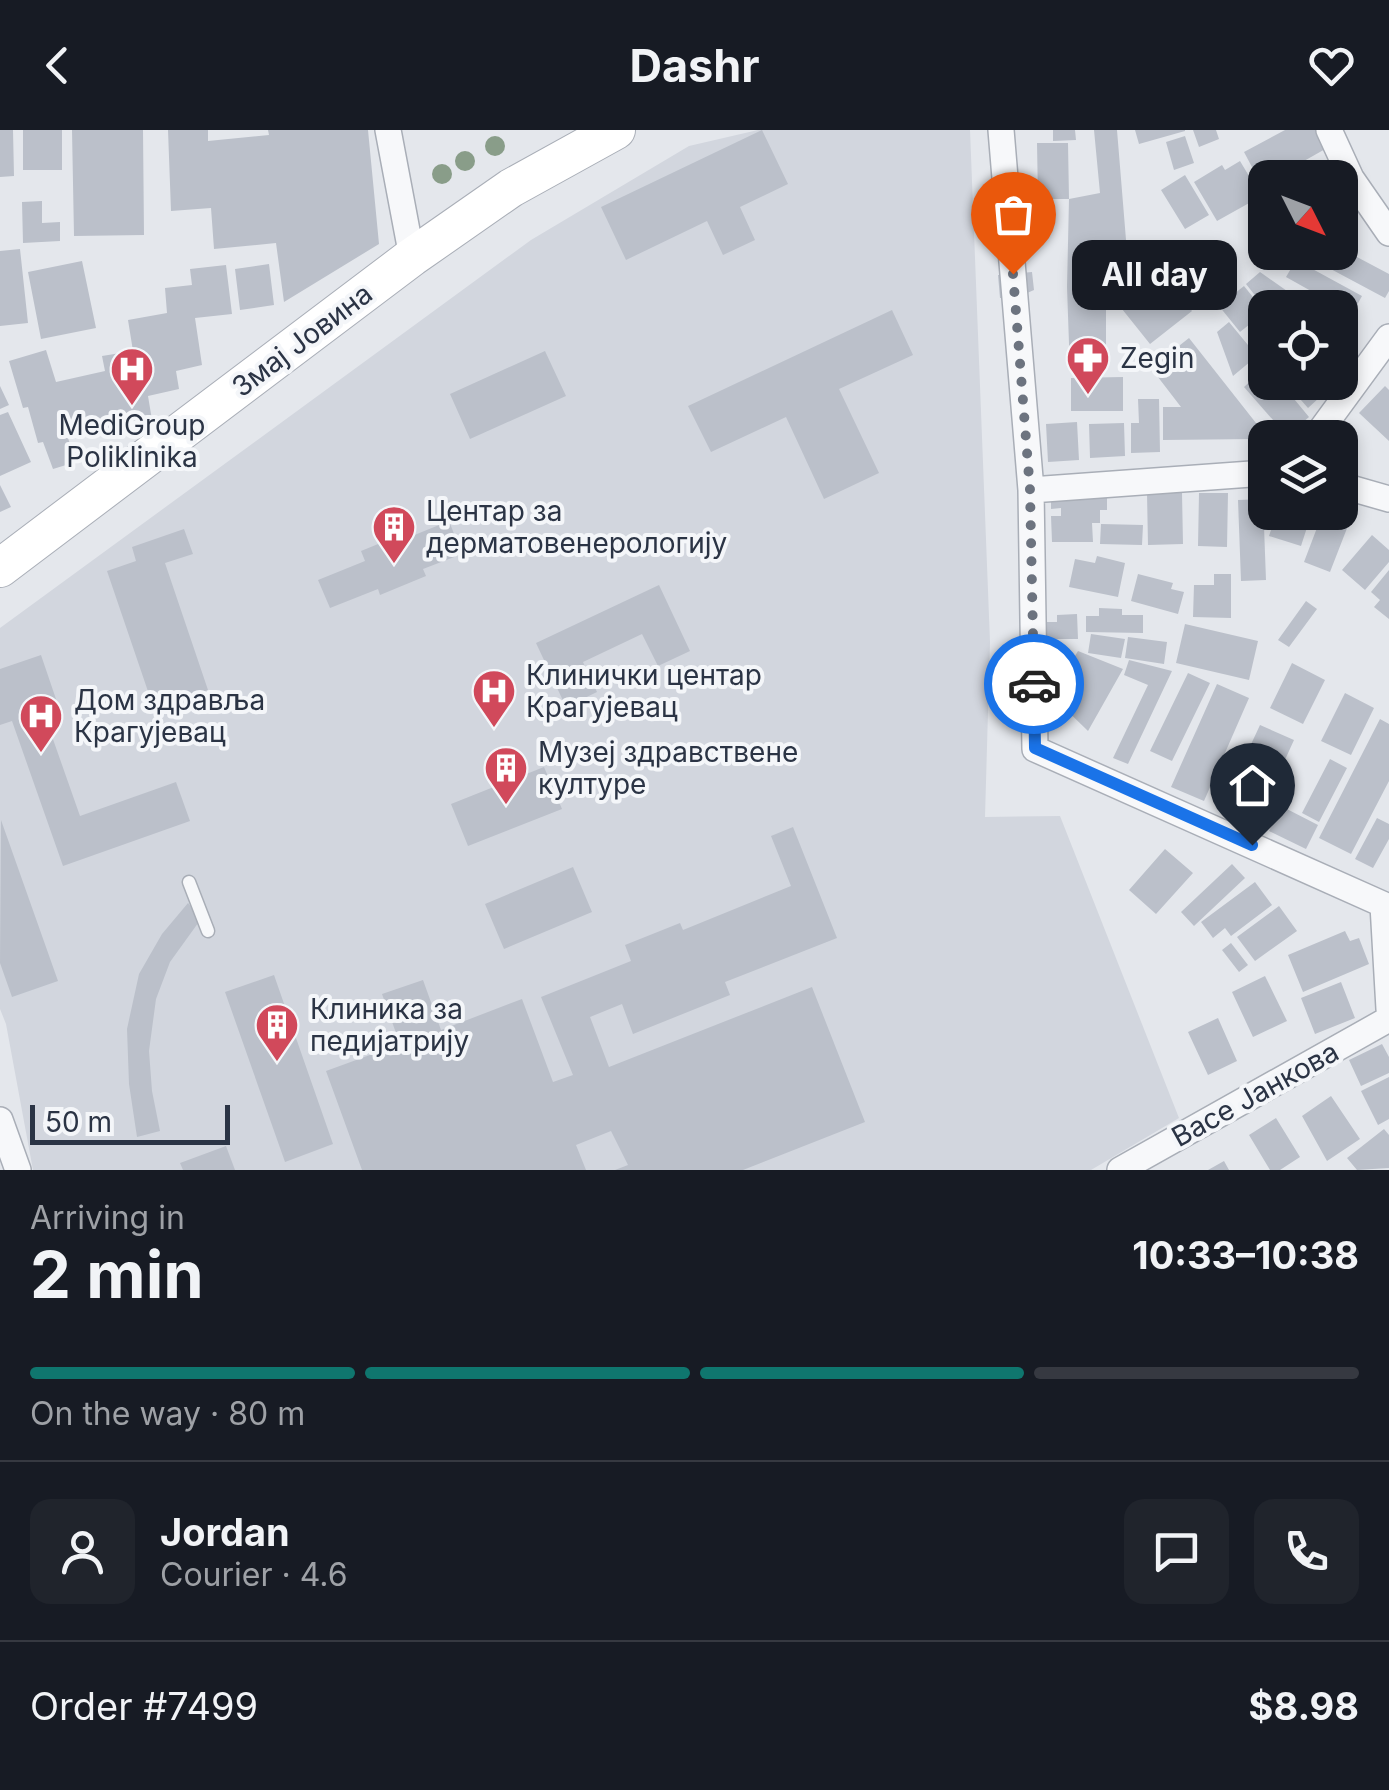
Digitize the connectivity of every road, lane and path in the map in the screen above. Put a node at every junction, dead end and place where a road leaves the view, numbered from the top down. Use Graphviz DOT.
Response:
graph roads {
  1 [pos="388,130"];
  2 [pos="613,130"];
  3 [pos="1001,130"];
  4 [pos="1329,130"];
  5 [pos="1389,234"];
  6 [pos="412,256"];
  7 [pos="1389,338"];
  8 [pos="1328,420"];
  9 [pos="1248,474"];
  10 [pos="1030,490"];
  11 [pos="1358,490"];
  12 [pos="1389,499"];
  13 [pos="0,568"];
  14 [pos="189,882"];
  15 [pos="1386,906"];
  16 [pos="208,931"];
  17 [pos="1389,1010"];
  18 [pos="1389,1019"];
  19 [pos="0,1120"];
  20 [pos="18,1170"];
  21 [pos="1120,1170"];
  1 -- 6 [label="street"];
  2 -- 6 [label="main road, Змај Јовина"];
  3 -- 10 [label="street"];
  4 -- 5 [label="street"];
  6 -- 13 [label="main road, Змај Јовина"];
  7 -- 8 [label="street"];
  9 -- 10 [label="street"];
  10 -- 15 [label="street"];
  11 -- 12 [label="street"];
  14 -- 16 [label="lane"];
  15 -- 17 [label="street"];
  18 -- 21 [label="street, Васе Јанкова"];
  19 -- 20 [label="street"];
}
